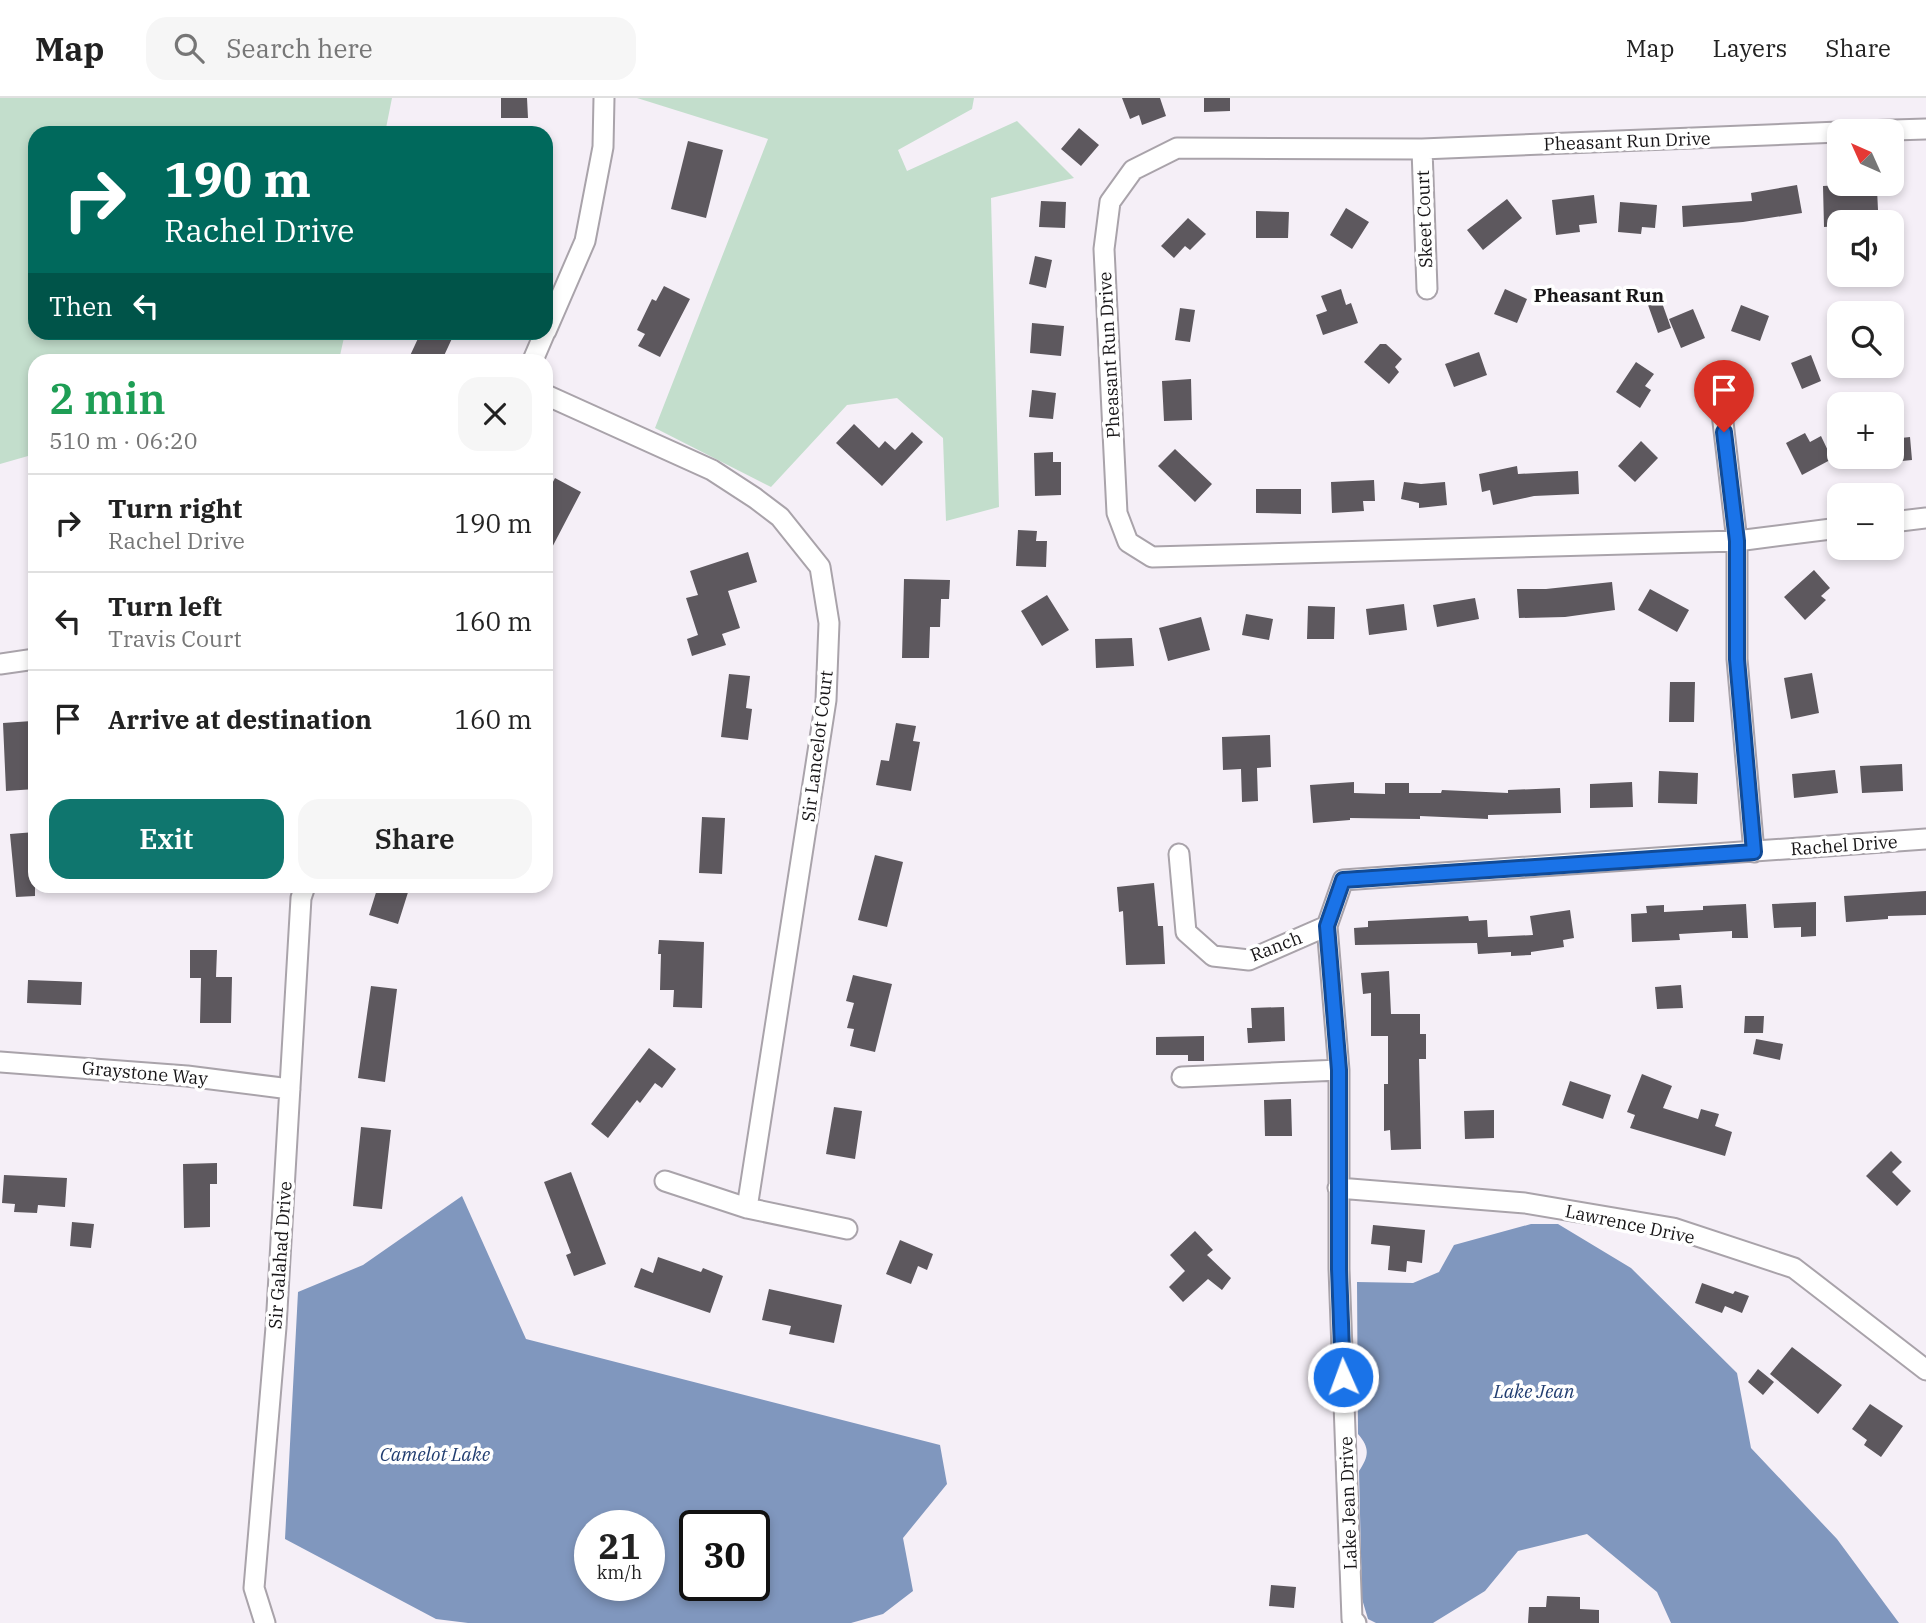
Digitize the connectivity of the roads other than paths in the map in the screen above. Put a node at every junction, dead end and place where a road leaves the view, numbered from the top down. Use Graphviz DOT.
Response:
graph roads {
  1 [pos="604,98"];
  2 [pos="1926,129"];
  3 [pos="1904,130"];
  4 [pos="1827,132"];
  5 [pos="1422,149"];
  6 [pos="1427,289"];
  7 [pos="553,316"];
  8 [pos="553,398"];
  9 [pos="1721,405"];
  10 [pos="1926,518"];
  11 [pos="1904,521"];
  12 [pos="1827,530"];
  13 [pos="1737,541"];
  14 [pos="28,660"];
  15 [pos="0,664"];
  16 [pos="1926,839"];
  17 [pos="1754,852"];
  18 [pos="1179,854"];
  19 [pos="1343,880"];
  20 [pos="303,893"];
  21 [pos="1327,926"];
  22 [pos="0,1062"];
  23 [pos="1339,1070"];
  24 [pos="1182,1077"];
  25 [pos="290,1089"];
  26 [pos="665,1181"];
  27 [pos="1338,1188"];
  28 [pos="747,1208"];
  29 [pos="847,1229"];
  30 [pos="1926,1370"];
  31 [pos="265,1623"];
  32 [pos="1356,1623"];
  1 -- 7 [label="street"];
  2 -- 3 [label="street"];
  4 -- 5 [label="street, Pheasant Run Drive"];
  5 -- 6 [label="street, Skeet Court"];
  5 -- 13 [label="street, Pheasant Run Drive"];
  8 -- 28 [label="street, Sir Lancelot Court"];
  9 -- 13 [label="street"];
  10 -- 11 [label="street"];
  12 -- 13 [label="street, Pheasant Run Drive"];
  13 -- 17 [label="street"];
  14 -- 15 [label="street"];
  16 -- 17 [label="street, Rachel Drive"];
  17 -- 19 [label="street, Rachel Drive"];
  18 -- 21 [label="street, Ranch"];
  19 -- 21 [label="street, Lake Jean Drive"];
  20 -- 25 [label="street, Sir Galahad Drive"];
  21 -- 23 [label="street, Lake Jean Drive"];
  22 -- 25 [label="street, Graystone Way"];
  23 -- 24 [label="street"];
  23 -- 27 [label="street, Lake Jean Drive"];
  25 -- 31 [label="street, Sir Galahad Drive"];
  26 -- 28 [label="street"];
  27 -- 30 [label="street, Lawrence Drive"];
  27 -- 32 [label="street, Lake Jean Drive"];
  28 -- 29 [label="street"];
}
